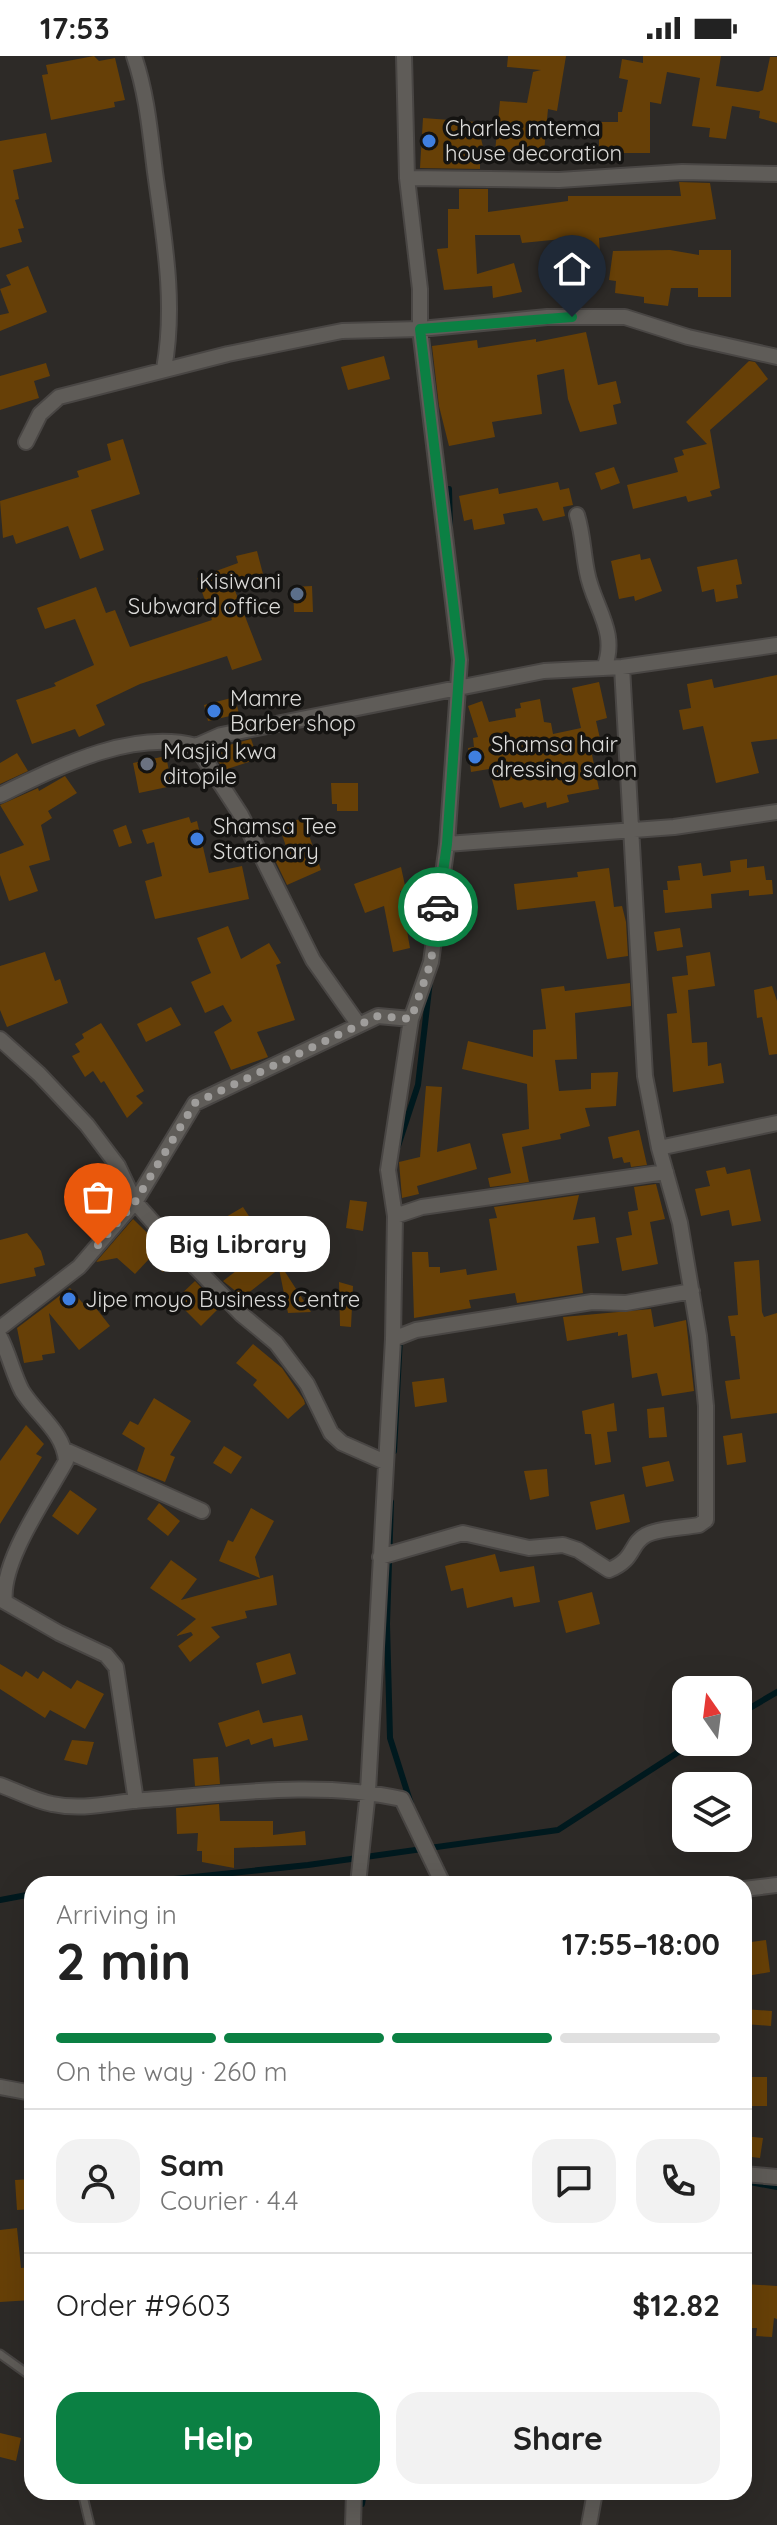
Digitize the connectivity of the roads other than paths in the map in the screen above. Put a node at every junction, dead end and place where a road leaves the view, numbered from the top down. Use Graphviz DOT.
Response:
graph roads {
  1 [pos="134,56"];
  2 [pos="404,56"];
  3 [pos="777,174"];
  4 [pos="407,178"];
  5 [pos="420,329"];
  6 [pos="777,357"];
  7 [pos="164,369"];
  8 [pos="26,442"];
  9 [pos="577,515"];
  10 [pos="777,645"];
  11 [pos="622,667"];
  12 [pos="604,668"];
  13 [pos="456,689"];
  14 [pos="196,746"];
  15 [pos="0,795"];
  16 [pos="777,812"];
  17 [pos="632,829"];
  18 [pos="447,844"];
  19 [pos="411,1019"];
  20 [pos="359,1025"];
  21 [pos="0,1039"];
  22 [pos="777,1123"];
  23 [pos="659,1148"];
  24 [pos="666,1172"];
  25 [pos="135,1202"];
  26 [pos="395,1216"];
  27 [pos="692,1291"];
  28 [pos="0,1328"];
  29 [pos="0,1337"];
  30 [pos="393,1339"];
  31 [pos="65,1450"];
  32 [pos="385,1462"];
  33 [pos="202,1511"];
  34 [pos="380,1557"];
  35 [pos="2,1602"];
  36 [pos="0,1785"];
  37 [pos="368,1791"];
  38 [pos="136,1801"];
  39 [pos="359,1876"];
  40 [pos="439,1876"];
  41 [pos="777,1885"];
  42 [pos="752,1888"];
  43 [pos="0,2087"];
  44 [pos="24,2092"];
  45 [pos="752,2175"];
  46 [pos="777,2177"];
  47 [pos="0,2354"];
  48 [pos="24,2371"];
  49 [pos="84,2500"];
  50 [pos="354,2500"];
  51 [pos="594,2500"];
  52 [pos="90,2525"];
  53 [pos="353,2525"];
  54 [pos="589,2525"];
  1 -- 7 [label="street"];
  2 -- 4 [label="street"];
  3 -- 4 [label="street"];
  4 -- 5 [label="street"];
  5 -- 6 [label="street"];
  5 -- 7 [label="street"];
  5 -- 13 [label="street"];
  7 -- 8 [label="street"];
  9 -- 12 [label="street"];
  10 -- 11 [label="street"];
  11 -- 12 [label="street"];
  11 -- 17 [label="street"];
  12 -- 13 [label="street"];
  13 -- 14 [label="street"];
  13 -- 18 [label="street"];
  14 -- 15 [label="street"];
  14 -- 20 [label="street"];
  16 -- 17 [label="street"];
  17 -- 18 [label="street"];
  17 -- 23 [label="street"];
  18 -- 19 [label="street"];
  19 -- 20 [label="street"];
  19 -- 26 [label="street"];
  20 -- 25 [label="street"];
  21 -- 25 [label="street"];
  22 -- 23 [label="street"];
  23 -- 24 [label="street"];
  24 -- 26 [label="street"];
  24 -- 27 [label="street"];
  25 -- 28 [label="street"];
  25 -- 32 [label="street"];
  26 -- 30 [label="street"];
  27 -- 30 [label="street"];
  27 -- 34 [label="street"];
  29 -- 31 [label="street"];
  30 -- 32 [label="street"];
  31 -- 33 [label="street"];
  31 -- 35 [label="street"];
  32 -- 34 [label="street"];
  34 -- 37 [label="street"];
  35 -- 38 [label="street"];
  36 -- 38 [label="street"];
  37 -- 38 [label="street"];
  37 -- 39 [label="street"];
  37 -- 40 [label="street"];
  41 -- 42 [label="street"];
  43 -- 44 [label="street"];
  45 -- 46 [label="street"];
  47 -- 48 [label="lane"];
  49 -- 52 [label="lane"];
  50 -- 53 [label="street"];
  51 -- 54 [label="street"];
}
